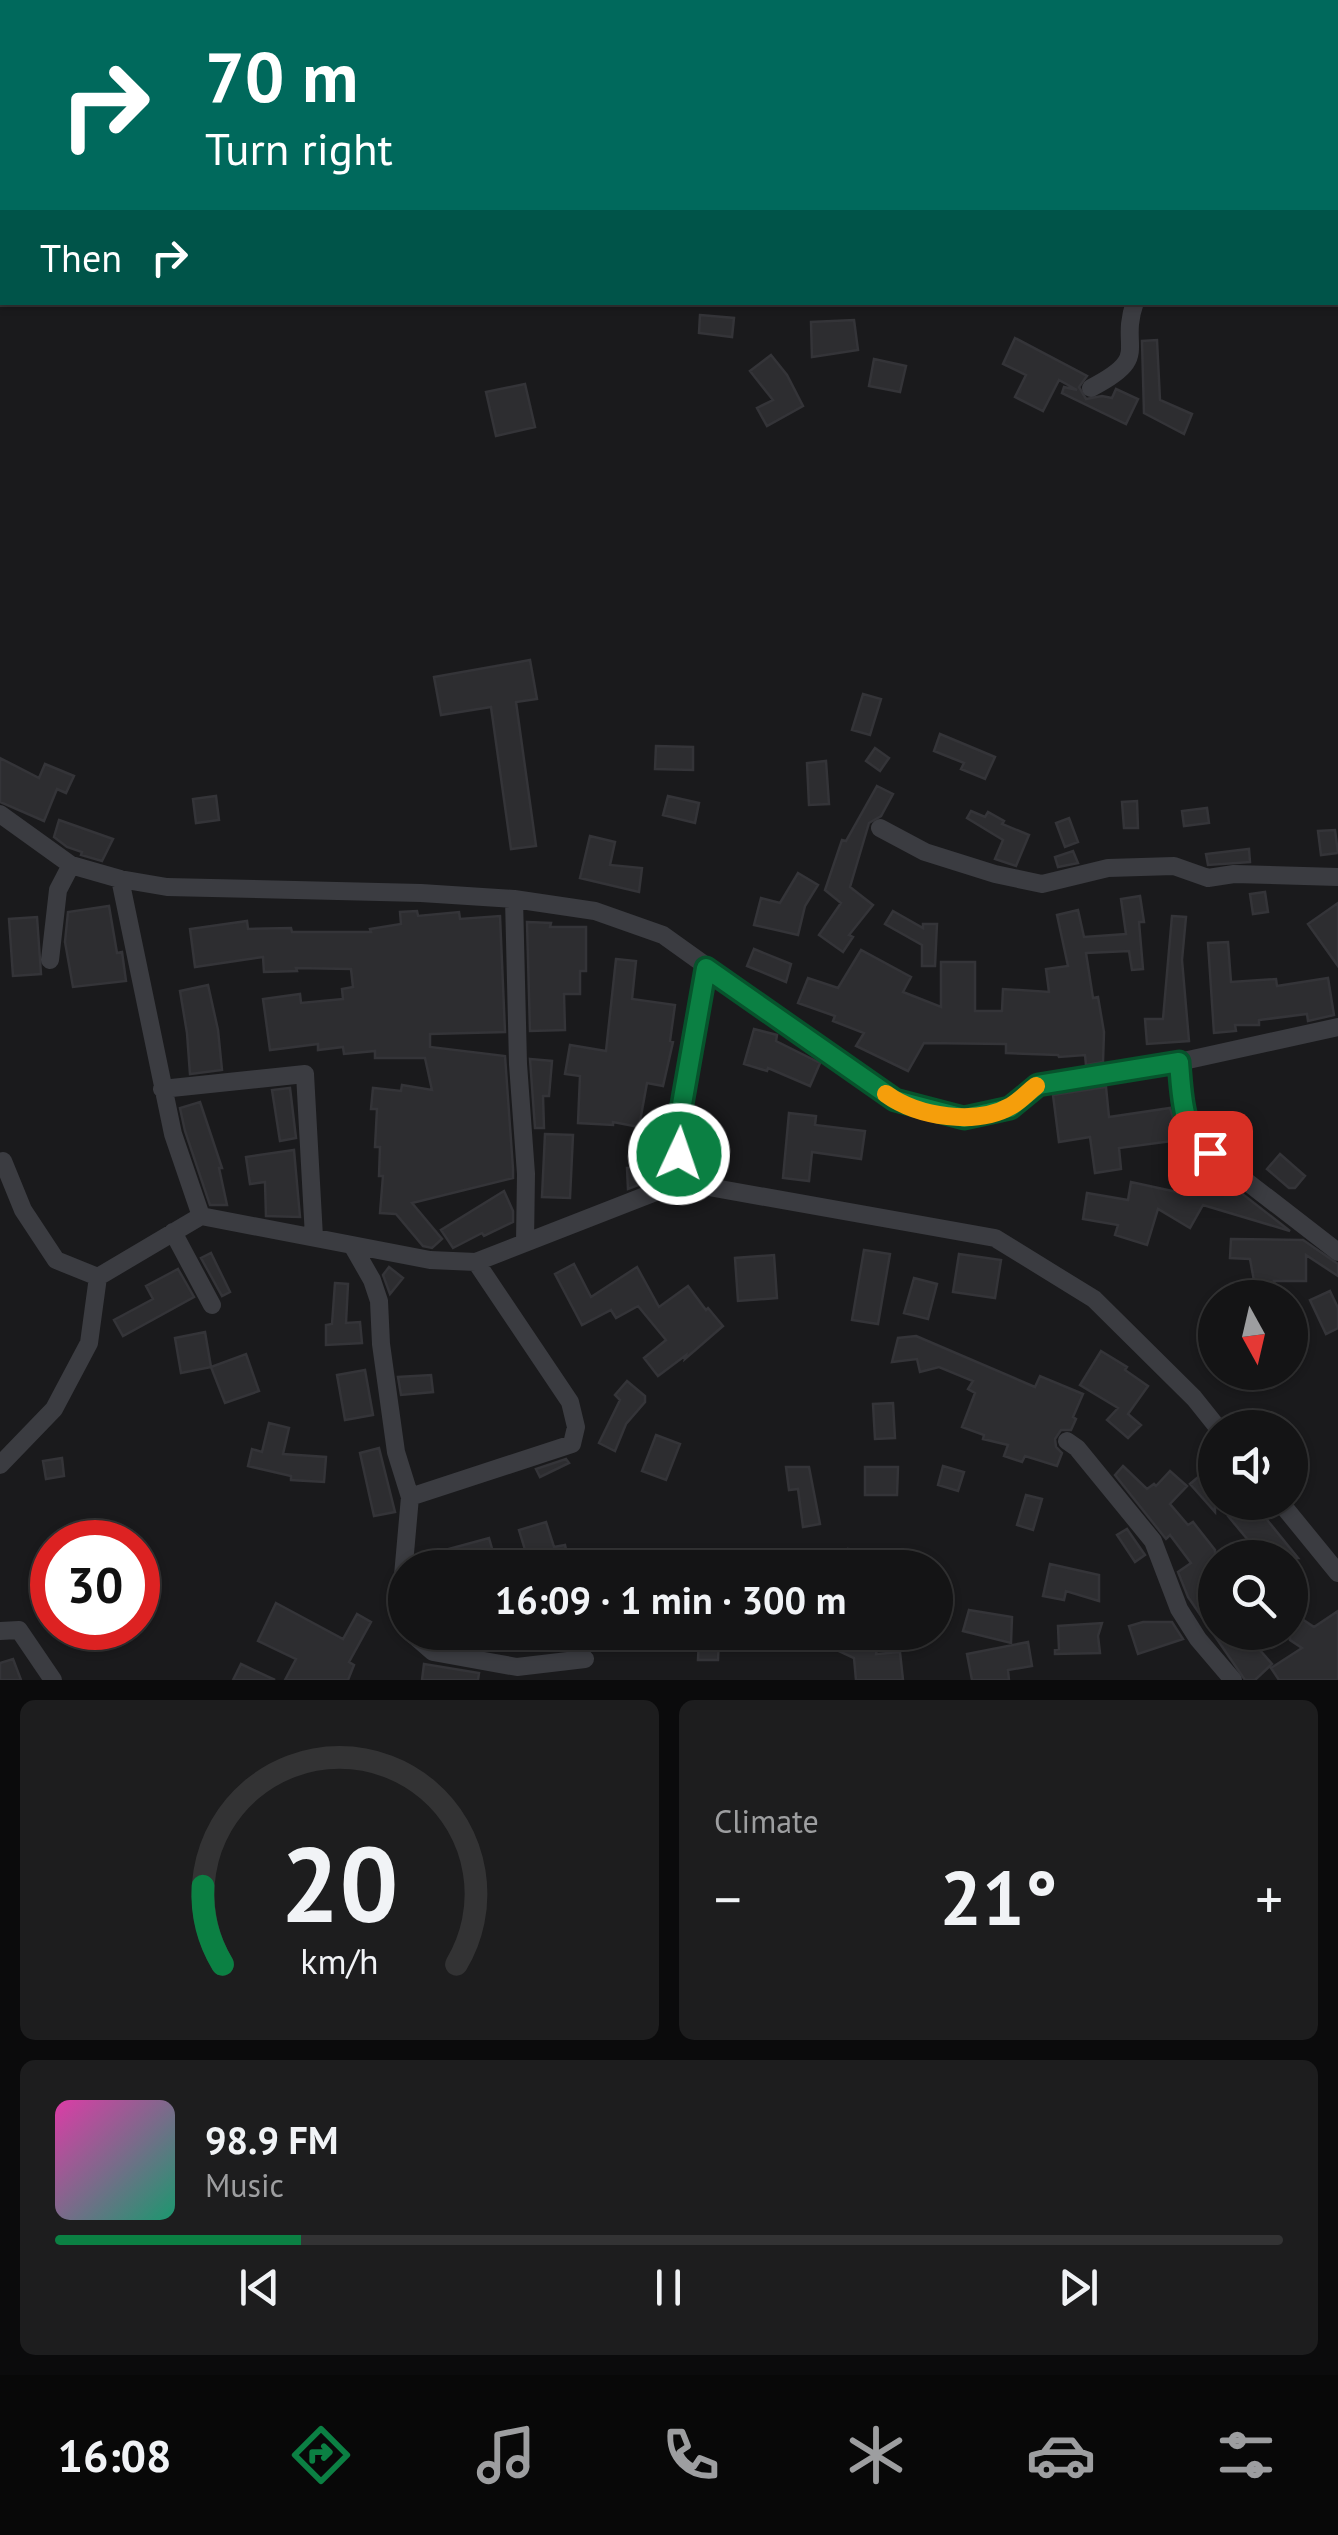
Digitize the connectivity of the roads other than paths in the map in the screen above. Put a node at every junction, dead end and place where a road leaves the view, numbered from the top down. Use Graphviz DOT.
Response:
graph roads {
  1 [pos="1135,305"];
  2 [pos="1091,388"];
  3 [pos="0,814"];
  4 [pos="880,828"];
  5 [pos="71,865"];
  6 [pos="1338,878"];
  7 [pos="120,879"];
  8 [pos="514,899"];
  9 [pos="50,960"];
  10 [pos="706,968"];
  11 [pos="1338,1027"];
  12 [pos="1179,1062"];
  13 [pos="162,1089"];
  14 [pos="3,1161"];
  15 [pos="681,1182"];
  16 [pos="201,1216"];
  17 [pos="174,1232"];
  18 [pos="314,1238"];
  19 [pos="525,1242"];
  20 [pos="352,1245"];
  21 [pos="1338,1252"];
  22 [pos="476,1262"];
  23 [pos="98,1277"];
  24 [pos="212,1306"];
  25 [pos="1204,1410"];
  26 [pos="1067,1441"];
  27 [pos="0,1465"];
  28 [pos="410,1496"];
  29 [pos="1295,1520"];
  30 [pos="405,1550"];
  31 [pos="1338,1573"];
  32 [pos="0,1631"];
  33 [pos="431,1650"];
  34 [pos="585,1659"];
  35 [pos="53,1680"];
  36 [pos="1233,1680"];
  1 -- 2 [label="street"];
  3 -- 5 [label="street"];
  4 -- 6 [label="street"];
  5 -- 7 [label="street"];
  5 -- 9 [label="street"];
  7 -- 8 [label="street"];
  7 -- 13 [label="street"];
  8 -- 10 [label="street"];
  8 -- 19 [label="street"];
  10 -- 12 [label="street"];
  10 -- 15 [label="street"];
  11 -- 12 [label="street"];
  12 -- 21 [label="street"];
  13 -- 16 [label="street"];
  13 -- 18 [label="street"];
  14 -- 23 [label="street"];
  15 -- 19 [label="street"];
  15 -- 25 [label="street"];
  16 -- 17 [label="street"];
  16 -- 18 [label="street"];
  17 -- 23 [label="street"];
  17 -- 24 [label="street"];
  18 -- 20 [label="street"];
  19 -- 22 [label="street"];
  20 -- 22 [label="street"];
  20 -- 28 [label="street"];
  22 -- 28 [label="street"];
  23 -- 27 [label="street"];
  26 -- 36 [label="street"];
  28 -- 30 [label="street"];
  29 -- 31 [label="street"];
  32 -- 35 [label="street"];
  33 -- 34 [label="street"];
}
